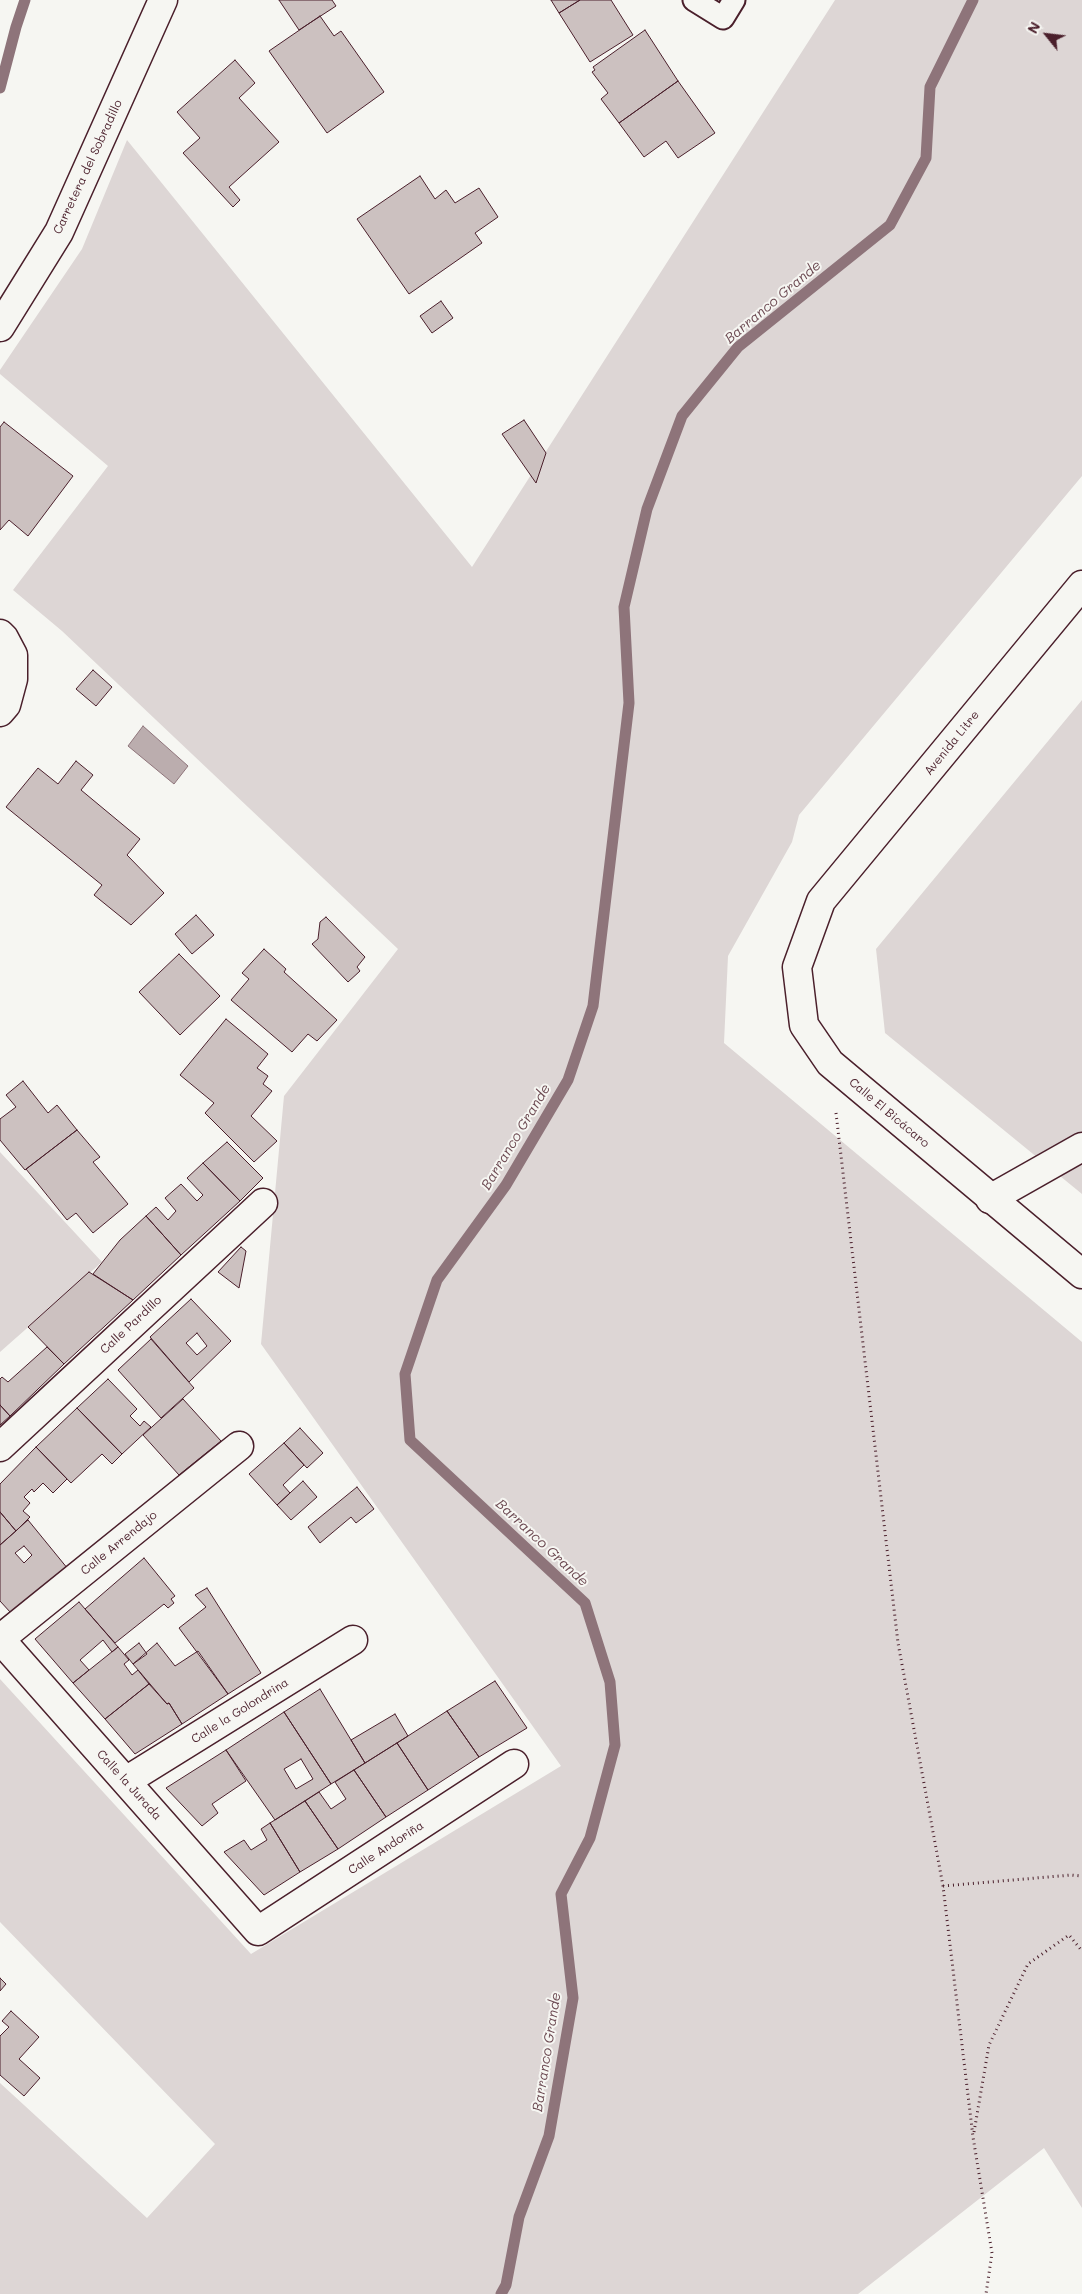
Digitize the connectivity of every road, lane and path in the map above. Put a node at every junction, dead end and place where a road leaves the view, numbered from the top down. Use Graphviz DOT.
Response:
graph roads {
  1 [pos="163,0"];
  2 [pos="694,0"];
  3 [pos="734,0"];
  4 [pos="0,327"];
  5 [pos="1082,585"];
  6 [pos="0,634"];
  7 [pos="0,712"];
  8 [pos="821,901"];
  9 [pos="830,1063"];
  10 [pos="1082,1147"];
  11 [pos="990,1199"];
  12 [pos="263,1203"];
  13 [pos="1082,1274"];
  14 [pos="239,1446"];
  15 [pos="0,1447"];
  16 [pos="0,1639"];
  17 [pos="353,1640"];
  18 [pos="514,1764"];
  19 [pos="126,1782"];
  20 [pos="1082,1876"];
  21 [pos="943,1886"];
  22 [pos="258,1932"];
  23 [pos="1082,1951"];
  24 [pos="973,2137"];
  25 [pos="986,2294"];
  1 -- 4 [label="street, Carretera del Sobradillo"];
  2 -- 3 [label="lane"];
  5 -- 8 [label="street, Avenida Litre"];
  6 -- 7 [label="street"];
  8 -- 9 [label="street, Calle El Bicácaro"];
  9 -- 11 [label="street, Calle El Bicácaro"];
  9 -- 21 [label="path"];
  10 -- 11 [label="street"];
  11 -- 13 [label="street, Calle El Bicácaro"];
  12 -- 15 [label="street, Calle Pardillo"];
  14 -- 16 [label="street, Calle Arrendajo"];
  16 -- 19 [label="street, Calle la Jurada"];
  17 -- 19 [label="street, Calle la Golondrina"];
  18 -- 22 [label="street, Calle Andoriña"];
  19 -- 22 [label="street, Calle la Jurada"];
  20 -- 21 [label="path"];
  21 -- 24 [label="path"];
  23 -- 24 [label="path"];
  24 -- 25 [label="path"];
}
